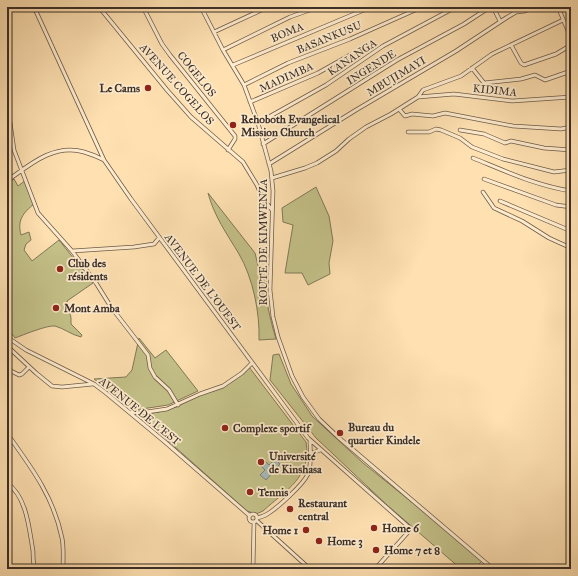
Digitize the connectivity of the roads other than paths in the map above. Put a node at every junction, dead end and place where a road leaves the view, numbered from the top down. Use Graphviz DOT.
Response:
graph roads {
  1 [pos="34,7"];
  2 [pos="99,7"];
  3 [pos="143,7"];
  4 [pos="201,7"];
  5 [pos="214,7"];
  6 [pos="268,7"];
  7 [pos="318,7"];
  8 [pos="371,7"];
  9 [pos="422,7"];
  10 [pos="456,7"];
  11 [pos="491,7"];
  12 [pos="516,7"];
  13 [pos="534,7"];
  14 [pos="558,7"];
  15 [pos="518,11"];
  16 [pos="203,12"];
  17 [pos="563,20"];
  18 [pos="500,21"];
  19 [pos="214,32"];
  20 [pos="571,38"];
  21 [pos="511,45"];
  22 [pos="571,45"];
  23 [pos="223,50"];
  24 [pos="350,55"];
  25 [pos="233,66"];
  26 [pos="472,68"];
  27 [pos="571,71"];
  28 [pos="244,85"];
  29 [pos="418,97"];
  30 [pos="571,97"];
  31 [pos="7,102"];
  32 [pos="250,102"];
  33 [pos="399,109"];
  34 [pos="258,123"];
  35 [pos="571,127"];
  36 [pos="460,130"];
  37 [pos="408,132"];
  38 [pos="264,144"];
  39 [pos="228,150"];
  40 [pos="571,150"];
  41 [pos="473,158"];
  42 [pos="104,160"];
  43 [pos="269,164"];
  44 [pos="22,170"];
  45 [pos="571,170"];
  46 [pos="272,178"];
  47 [pos="484,179"];
  48 [pos="7,182"];
  49 [pos="571,191"];
  50 [pos="483,192"];
  51 [pos="500,201"];
  52 [pos="571,207"];
  53 [pos="272,210"];
  54 [pos="571,231"];
  55 [pos="159,238"];
  56 [pos="571,248"];
  57 [pos="72,251"];
  58 [pos="7,337"];
  59 [pos="7,346"];
  60 [pos="252,363"];
  61 [pos="29,367"];
  62 [pos="7,369"];
  63 [pos="94,384"];
  64 [pos="178,404"];
  65 [pos="130,412"];
  66 [pos="7,435"];
  67 [pos="310,440"];
  68 [pos="320,450"];
  69 [pos="310,454"];
  70 [pos="7,483"];
  71 [pos="250,516"];
  72 [pos="256,520"];
  73 [pos="35,569"];
  74 [pos="63,569"];
  75 [pos="253,569"];
  76 [pos="310,569"];
  77 [pos="375,569"];
  78 [pos="493,569"];
  1 -- 42 [label="street, AVENUE DE L'OUEST"];
  2 -- 39 [label="street, AVENUE COGELOS"];
  3 -- 39 [label="street, COGELOS"];
  4 -- 16 [label="street, ROUTE DE KIMWENZA"];
  5 -- 16 [label="street"];
  6 -- 19 [label="street"];
  7 -- 23 [label="street"];
  8 -- 25 [label="street, BOMA"];
  9 -- 28 [label="street, BASANKUSU"];
  10 -- 34 [label="street, KANANGA"];
  11 -- 18 [label="street"];
  11 -- 38 [label="street, INGENDE"];
  12 -- 15 [label="street"];
  13 -- 15 [label="street, MBUJIMAYI"];
  14 -- 17 [label="street"];
  15 -- 18 [label="street, MBUJIMAYI"];
  16 -- 19 [label="street, ROUTE DE KIMWENZA"];
  17 -- 20 [label="street"];
  17 -- 21 [label="street"];
  18 -- 43 [label="street, MBUJIMAYI"];
  19 -- 23 [label="street, ROUTE DE KIMWENZA"];
  21 -- 22 [label="street"];
  21 -- 26 [label="street"];
  23 -- 25 [label="street, ROUTE DE KIMWENZA"];
  24 -- 32 [label="street, MADIMBA"];
  25 -- 28 [label="street, ROUTE DE KIMWENZA"];
  26 -- 27 [label="street"];
  26 -- 29 [label="street"];
  28 -- 32 [label="street, ROUTE DE KIMWENZA"];
  29 -- 30 [label="street, KIDIMA"];
  29 -- 33 [label="street"];
  31 -- 44 [label="street"];
  32 -- 34 [label="street, ROUTE DE KIMWENZA"];
  33 -- 35 [label="street"];
  33 -- 46 [label="street"];
  34 -- 38 [label="street, ROUTE DE KIMWENZA"];
  36 -- 40 [label="street"];
  37 -- 45 [label="street"];
  38 -- 43 [label="street, ROUTE DE KIMWENZA"];
  39 -- 53 [label="street, AVENUE COGELOS"];
  41 -- 49 [label="street"];
  42 -- 44 [label="street"];
  42 -- 55 [label="street, AVENUE DE L'OUEST"];
  43 -- 46 [label="street, ROUTE DE KIMWENZA"];
  44 -- 48 [label="street"];
  44 -- 57 [label="street"];
  46 -- 53 [label="street, ROUTE DE KIMWENZA"];
  47 -- 52 [label="street"];
  50 -- 56 [label="street"];
  51 -- 54 [label="street"];
  53 -- 78 [label="street, ROUTE DE KIMWENZA"];
  55 -- 57 [label="street"];
  55 -- 60 [label="street, AVENUE DE L'OUEST"];
  57 -- 64 [label="street"];
  58 -- 63 [label="street, AVENUE DE L'EST"];
  59 -- 61 [label="street"];
  60 -- 64 [label="street"];
  60 -- 67 [label="street, AVENUE DE L'OUEST"];
  61 -- 62 [label="street"];
  61 -- 63 [label="street"];
  63 -- 65 [label="street, AVENUE DE L'EST"];
  64 -- 65 [label="street"];
  65 -- 71 [label="street, AVENUE DE L'EST"];
  66 -- 74 [label="street"];
  67 -- 68 [label="street, AVENUE DE L'OUEST"];
  67 -- 69 [label="street"];
  68 -- 69 [label="street"];
  68 -- 77 [label="street, AVENUE DE L'OUEST"];
  69 -- 72 [label="street"];
  70 -- 73 [label="street"];
  71 -- 72 [label="street, AVENUE DE L'EST"];
  71 -- 72 [label="street, AVENUE DE L'EST"];
  72 -- 75 [label="street"];
  72 -- 76 [label="street"];
}
